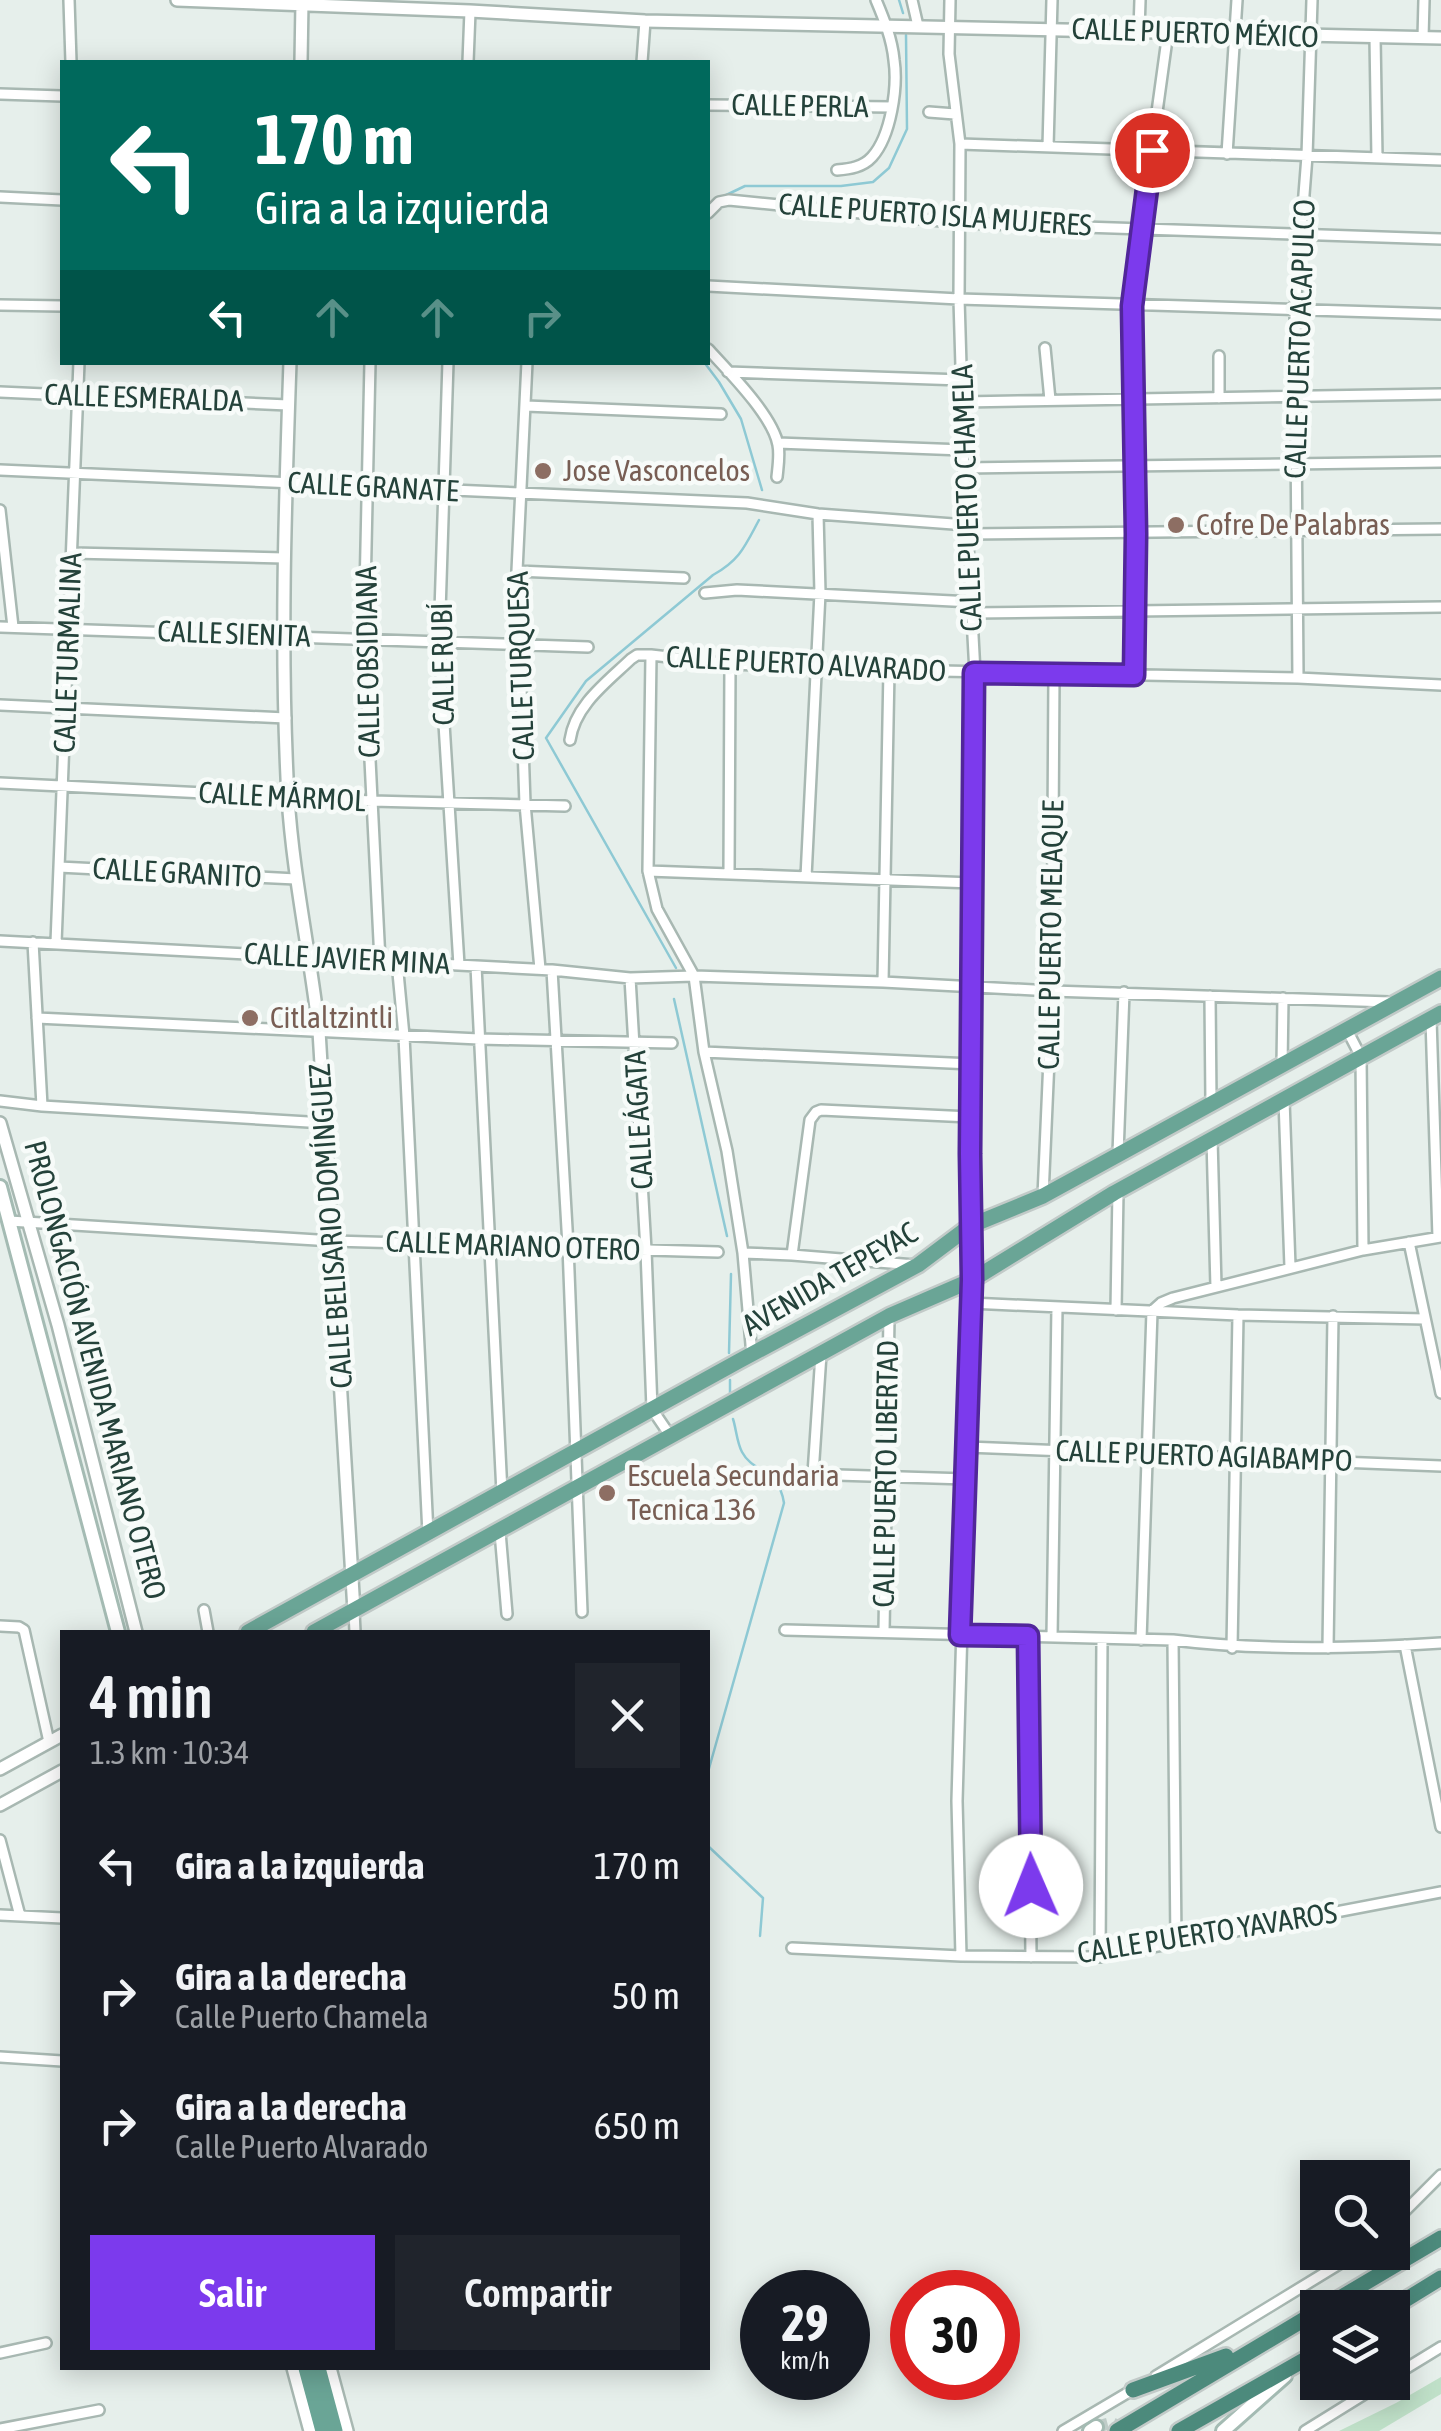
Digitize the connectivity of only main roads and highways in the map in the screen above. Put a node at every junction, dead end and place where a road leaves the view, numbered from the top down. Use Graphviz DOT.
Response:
graph roads {
  1 [pos="1441,978"];
  2 [pos="1436,1016"];
  3 [pos="0,1187"];
  4 [pos="117,1630"];
  5 [pos="252,1630"];
  6 [pos="318,1630"];
  7 [pos="1441,2238"];
  8 [pos="1441,2278"];
  9 [pos="1441,2288"];
  10 [pos="1352,2290"];
  11 [pos="1410,2297"];
  12 [pos="1300,2321"];
  13 [pos="1263,2342"];
  14 [pos="1300,2362"];
  15 [pos="327,2370"];
  16 [pos="298,2371"];
  17 [pos="1133,2390"];
  18 [pos="322,2406"];
  19 [pos="323,2431"];
  20 [pos="335,2431"];
  21 [pos="1117,2431"];
  22 [pos="1179,2431"];
  23 [pos="1224,2431"];
  1 -- 5 [label="main road, AVENIDA TEPEYAC"];
  2 -- 6 [label="main road, AVENIDA TEPEYAC"];
  3 -- 4 [label="main road, PROLONGACIÓN AVENIDA MARIANO OTERO"];
  7 -- 10 [label="highway"];
  8 -- 11 [label="highway"];
  9 -- 11 [label="highway"];
  12 -- 13 [label="highway"];
  13 -- 17 [label="highway"];
  13 -- 21 [label="highway"];
  14 -- 22 [label="highway"];
  14 -- 23 [label="main road"];
  15 -- 18 [label="main road"];
  16 -- 18 [label="main road"];
  18 -- 19 [label="main road"];
  18 -- 20 [label="main road"];
}
